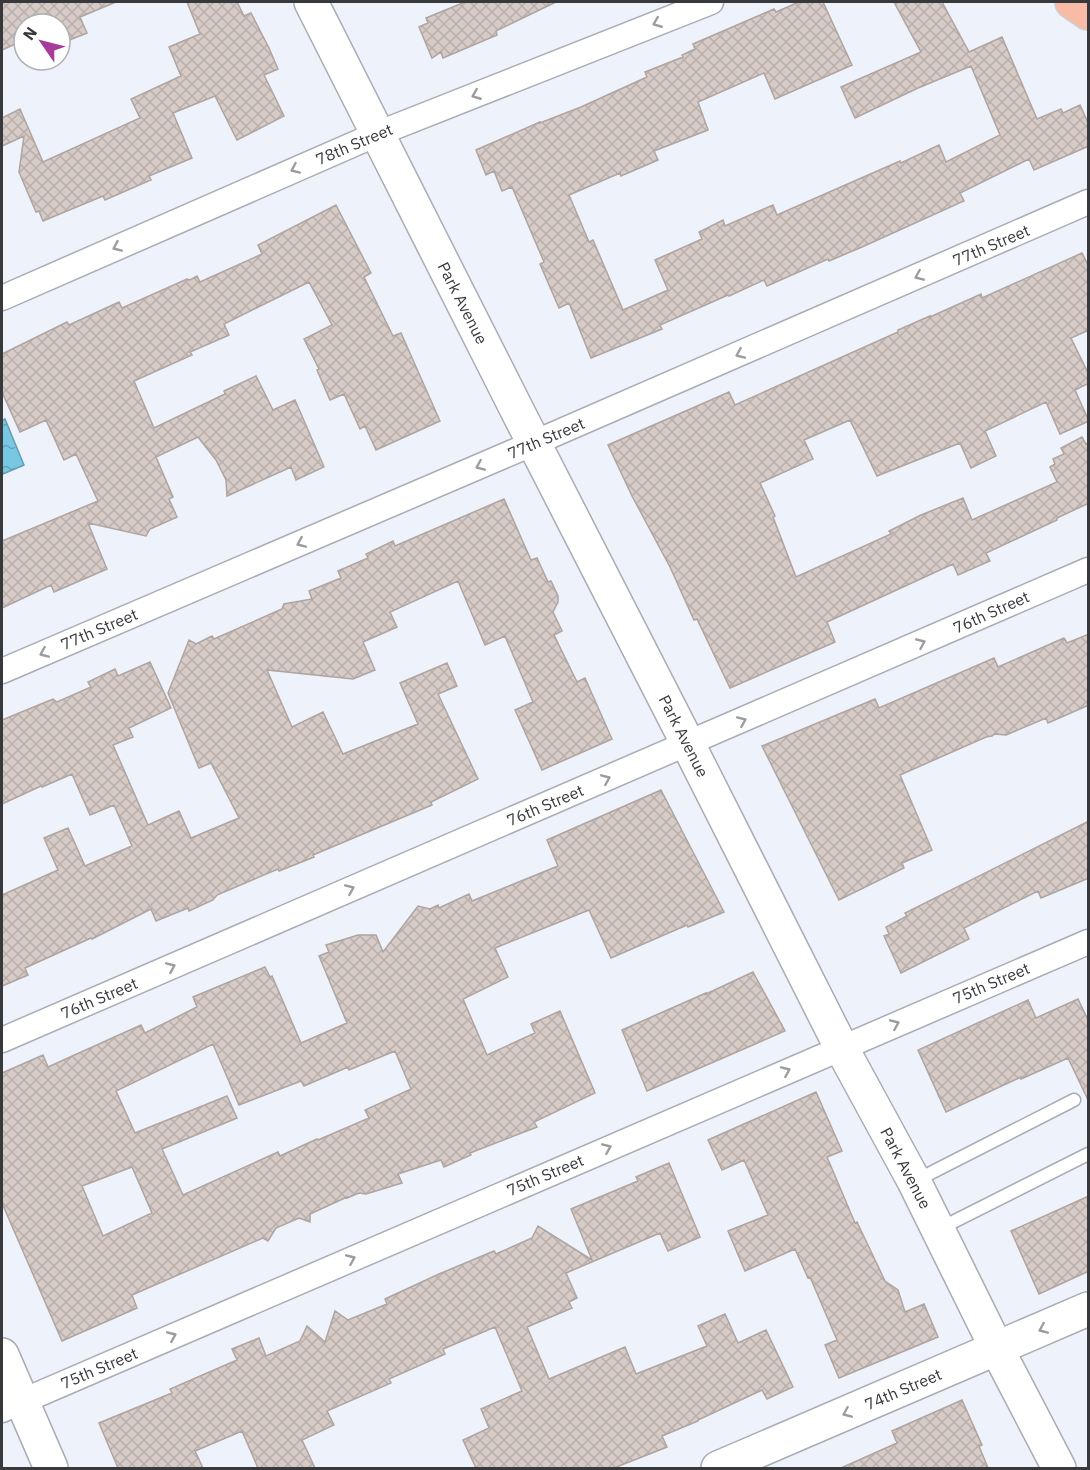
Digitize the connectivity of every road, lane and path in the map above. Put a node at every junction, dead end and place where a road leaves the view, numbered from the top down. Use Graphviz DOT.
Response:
graph roads {
  1 [pos="311,2"];
  2 [pos="711,2"];
  3 [pos="1072,2"];
  4 [pos="1089,13"];
  5 [pos="377,134"];
  6 [pos="1089,202"];
  7 [pos="2,298"];
  8 [pos="534,443"];
  9 [pos="1089,570"];
  10 [pos="2,671"];
  11 [pos="688,744"];
  12 [pos="1089,942"];
  13 [pos="2,1040"];
  14 [pos="841,1047"];
  15 [pos="1074,1100"];
  16 [pos="1089,1154"];
  17 [pos="914,1182"];
  18 [pos="938,1230"];
  19 [pos="1089,1309"];
  20 [pos="997,1348"];
  21 [pos="2,1355"];
  22 [pos="12,1406"];
  23 [pos="51,1468"];
  24 [pos="718,1468"];
  25 [pos="1059,1468"];
  1 -- 5 [label="street, Park Avenue"];
  2 -- 5 [label="street, 78th Street, one-way"];
  3 -- 4 [label="main road"];
  5 -- 7 [label="street, 78th Street, one-way"];
  5 -- 8 [label="street, Park Avenue"];
  6 -- 8 [label="street, 77th Street, one-way"];
  8 -- 10 [label="street, 77th Street, one-way"];
  8 -- 11 [label="street, Park Avenue"];
  11 -- 9 [label="street, 76th Street, one-way"];
  13 -- 11 [label="street, 76th Street, one-way"];
  11 -- 14 [label="street, Park Avenue"];
  14 -- 12 [label="street, 75th Street, one-way"];
  14 -- 17 [label="street, Park Avenue"];
  22 -- 14 [label="street, 75th Street, one-way"];
  15 -- 17 [label="lane"];
  16 -- 18 [label="lane"];
  17 -- 18 [label="street, Park Avenue"];
  18 -- 20 [label="street, Park Avenue"];
  19 -- 20 [label="street, 74th Street, one-way"];
  20 -- 24 [label="street, 74th Street, one-way"];
  20 -- 25 [label="street, Park Avenue"];
  21 -- 22 [label="street"];
  22 -- 23 [label="street"];
}
